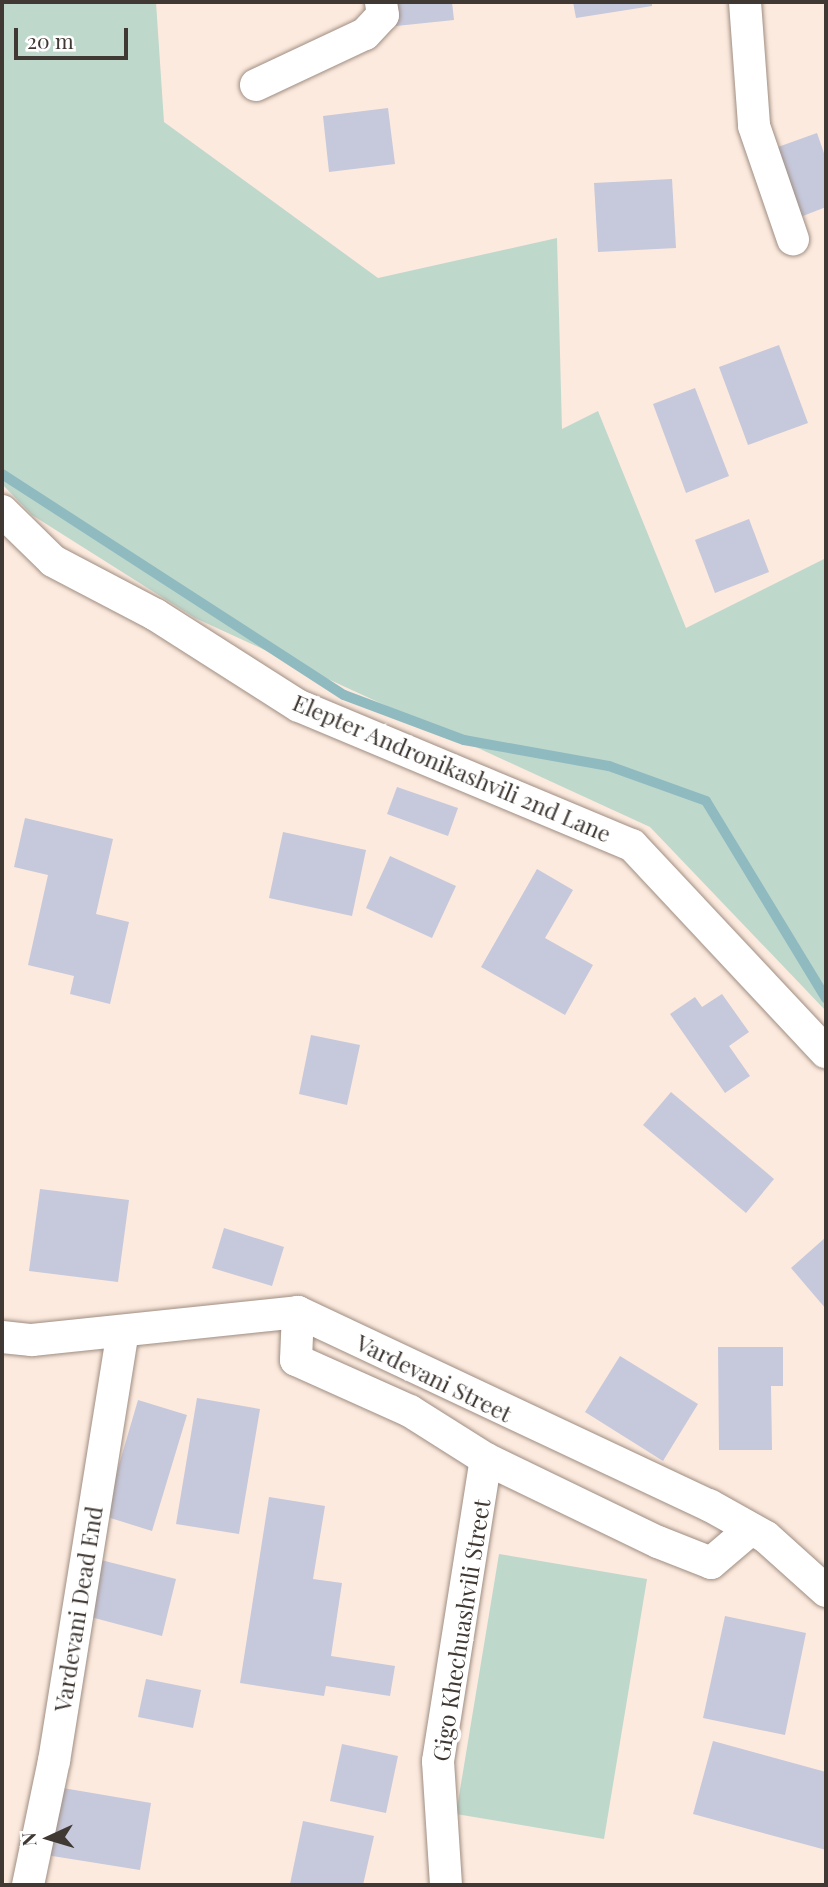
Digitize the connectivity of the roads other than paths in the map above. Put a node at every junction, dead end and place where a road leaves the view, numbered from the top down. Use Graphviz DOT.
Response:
graph roads {
  1 [pos="381,2"];
  2 [pos="745,2"];
  3 [pos="256,85"];
  4 [pos="793,239"];
  5 [pos="2,511"];
  6 [pos="826,1052"];
  7 [pos="298,1312"];
  8 [pos="123,1332"];
  9 [pos="2,1338"];
  10 [pos="486,1459"];
  11 [pos="751,1529"];
  12 [pos="826,1591"];
  13 [pos="28,1885"];
  14 [pos="446,1885"];
  1 -- 3 [label="street"];
  2 -- 4 [label="street"];
  5 -- 6 [label="street, Elepter Andronikashvili 2nd Lane"];
  7 -- 8 [label="street"];
  7 -- 10 [label="street"];
  7 -- 11 [label="street, Vardevani Street"];
  8 -- 9 [label="street"];
  8 -- 13 [label="street, Vardevani Dead End"];
  10 -- 11 [label="street"];
  10 -- 14 [label="street, Gigo Khechuashvili Street"];
  11 -- 12 [label="street, Vardevani Street"];
}
